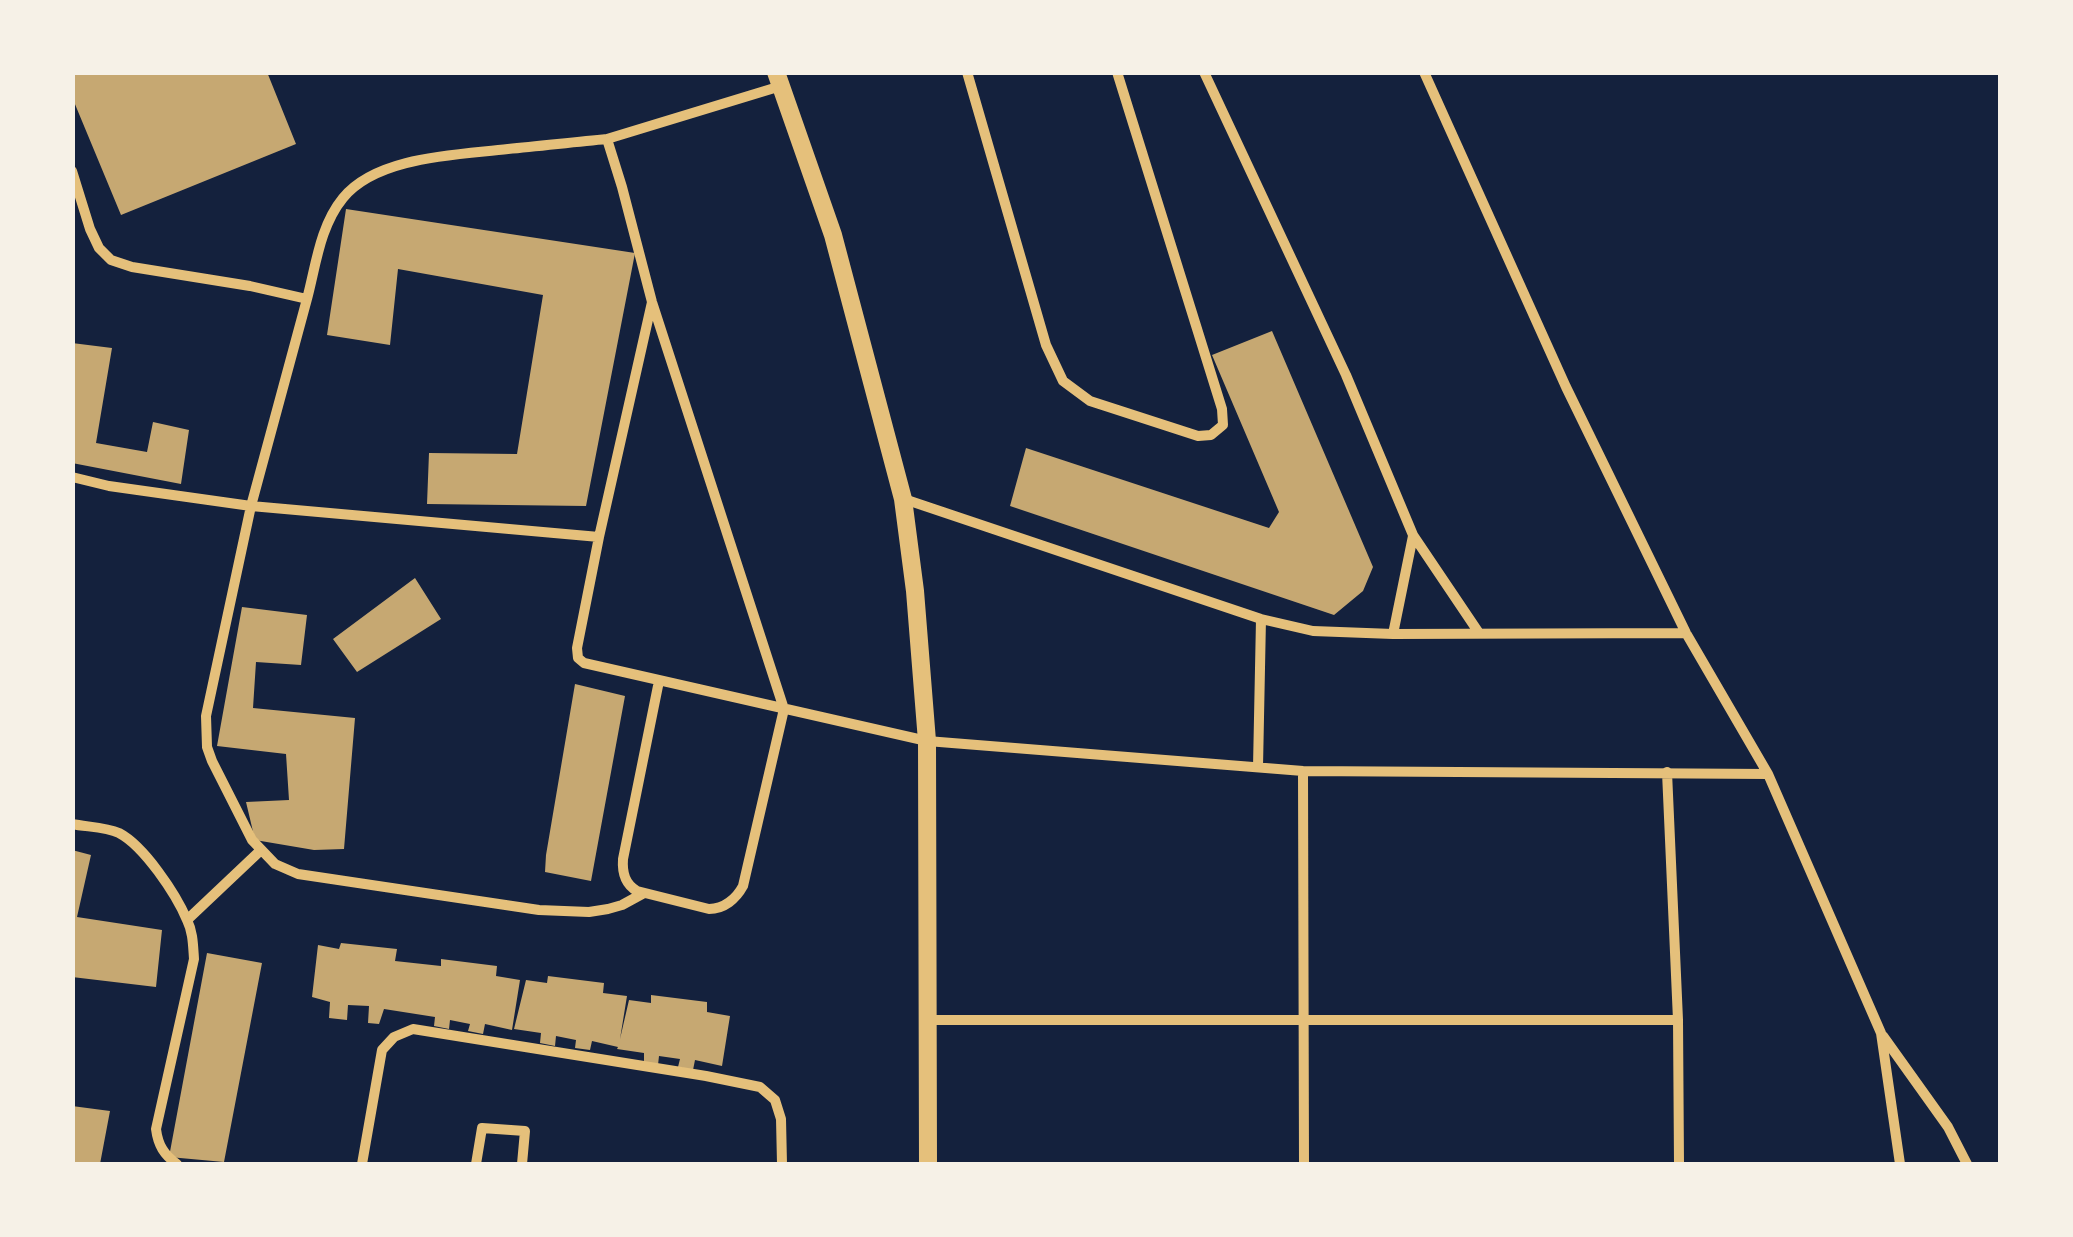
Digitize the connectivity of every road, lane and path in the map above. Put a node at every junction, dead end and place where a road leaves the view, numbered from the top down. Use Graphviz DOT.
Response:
graph roads {
  1 [pos="967,72"];
  2 [pos="1117,72"];
  3 [pos="1204,72"];
  4 [pos="1424,72"];
  5 [pos="779,79"];
  6 [pos="607,139"];
  7 [pos="72,171"];
  8 [pos="307,299"];
  9 [pos="652,302"];
  10 [pos="72,477"];
  11 [pos="903,499"];
  12 [pos="252,506"];
  13 [pos="1413,535"];
  14 [pos="598,537"];
  15 [pos="1261,620"];
  16 [pos="1479,633"];
  17 [pos="1686,633"];
  18 [pos="1393,634"];
  19 [pos="659,682"];
  20 [pos="784,710"];
  21 [pos="928,741"];
  22 [pos="1258,767"];
  23 [pos="1303,771"];
  24 [pos="1668,772"];
  25 [pos="1768,774"];
  26 [pos="72,824"];
  27 [pos="260,850"];
  28 [pos="644,893"];
  29 [pos="187,920"];
  30 [pos="928,1020"];
  31 [pos="1678,1020"];
  32 [pos="1302,1022"];
  33 [pos="1881,1033"];
  34 [pos="177,1164"];
  35 [pos="362,1164"];
  36 [pos="476,1164"];
  37 [pos="522,1164"];
  38 [pos="782,1164"];
  39 [pos="928,1164"];
  40 [pos="1304,1164"];
  41 [pos="1679,1164"];
  42 [pos="1900,1164"];
  43 [pos="1967,1164"];
  1 -- 2 [label="street"];
  3 -- 13 [label="street"];
  4 -- 17 [label="street"];
  5 -- 6 [label="street"];
  5 -- 11 [label="street"];
  6 -- 8 [label="street"];
  6 -- 9 [label="street"];
  7 -- 8 [label="street"];
  8 -- 12 [label="street"];
  9 -- 14 [label="street"];
  9 -- 20 [label="street"];
  10 -- 12 [label="street"];
  11 -- 15 [label="street"];
  11 -- 21 [label="street"];
  12 -- 14 [label="street"];
  12 -- 27 [label="street"];
  13 -- 16 [label="street"];
  13 -- 18 [label="street"];
  14 -- 19 [label="street"];
  15 -- 18 [label="street"];
  15 -- 22 [label="street"];
  16 -- 17 [label="street"];
  16 -- 18 [label="street"];
  17 -- 25 [label="street"];
  19 -- 20 [label="street"];
  19 -- 28 [label="street"];
  20 -- 21 [label="street"];
  20 -- 28 [label="street"];
  21 -- 22 [label="street"];
  21 -- 30 [label="street"];
  22 -- 23 [label="street"];
  23 -- 24 [label="street"];
  23 -- 32 [label="street"];
  24 -- 25 [label="street"];
  24 -- 31 [label="street"];
  25 -- 33 [label="street"];
  26 -- 29 [label="street"];
  27 -- 28 [label="street"];
  27 -- 29 [label="street"];
  29 -- 34 [label="street"];
  30 -- 32 [label="street"];
  30 -- 39 [label="street"];
  31 -- 32 [label="street"];
  31 -- 41 [label="street"];
  32 -- 40 [label="street"];
  33 -- 42 [label="street"];
  33 -- 43 [label="street"];
  35 -- 38 [label="street"];
  36 -- 37 [label="street"];
}
